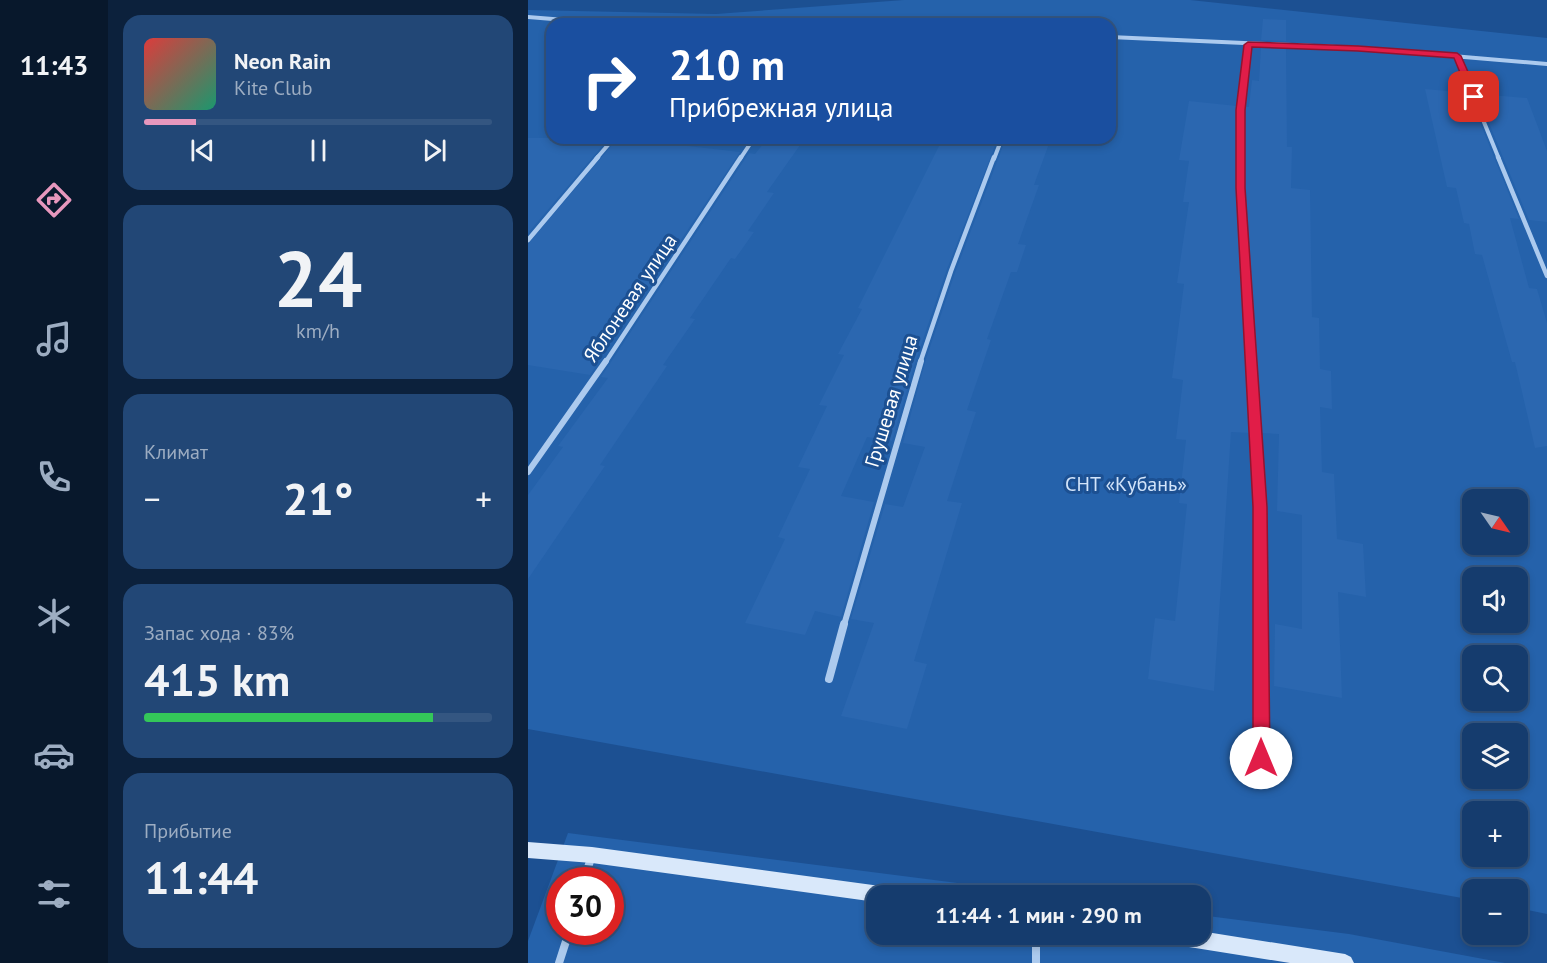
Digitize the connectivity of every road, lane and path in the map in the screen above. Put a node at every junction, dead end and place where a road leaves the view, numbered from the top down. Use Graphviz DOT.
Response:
graph roads {
  1 [pos="528,17"];
  2 [pos="546,18"];
  3 [pos="1116,37"];
  4 [pos="1248,45"];
  5 [pos="1457,56"];
  6 [pos="1547,64"];
  7 [pos="609,144"];
  8 [pos="750,144"];
  9 [pos="999,144"];
  10 [pos="528,240"];
  11 [pos="1547,276"];
  12 [pos="528,472"];
  13 [pos="829,679"];
  14 [pos="1261,758"];
  15 [pos="528,850"];
  16 [pos="592,855"];
  17 [pos="588,867"];
  18 [pos="866,892"];
  19 [pos="1211,942"];
  20 [pos="565,945"];
  21 [pos="1036,945"];
  22 [pos="560,963"];
  23 [pos="1036,963"];
  24 [pos="1345,963"];
  1 -- 2 [label="street"];
  3 -- 4 [label="street"];
  4 -- 5 [label="street"];
  4 -- 14 [label="street"];
  5 -- 6 [label="street"];
  5 -- 11 [label="street"];
  7 -- 10 [label="street"];
  8 -- 12 [label="street, Яблоневая улица"];
  9 -- 13 [label="street, Грушевая улица"];
  15 -- 16 [label="street"];
  16 -- 17 [label="street"];
  16 -- 18 [label="street"];
  19 -- 24 [label="street"];
  20 -- 22 [label="street"];
  21 -- 23 [label="street"];
}
